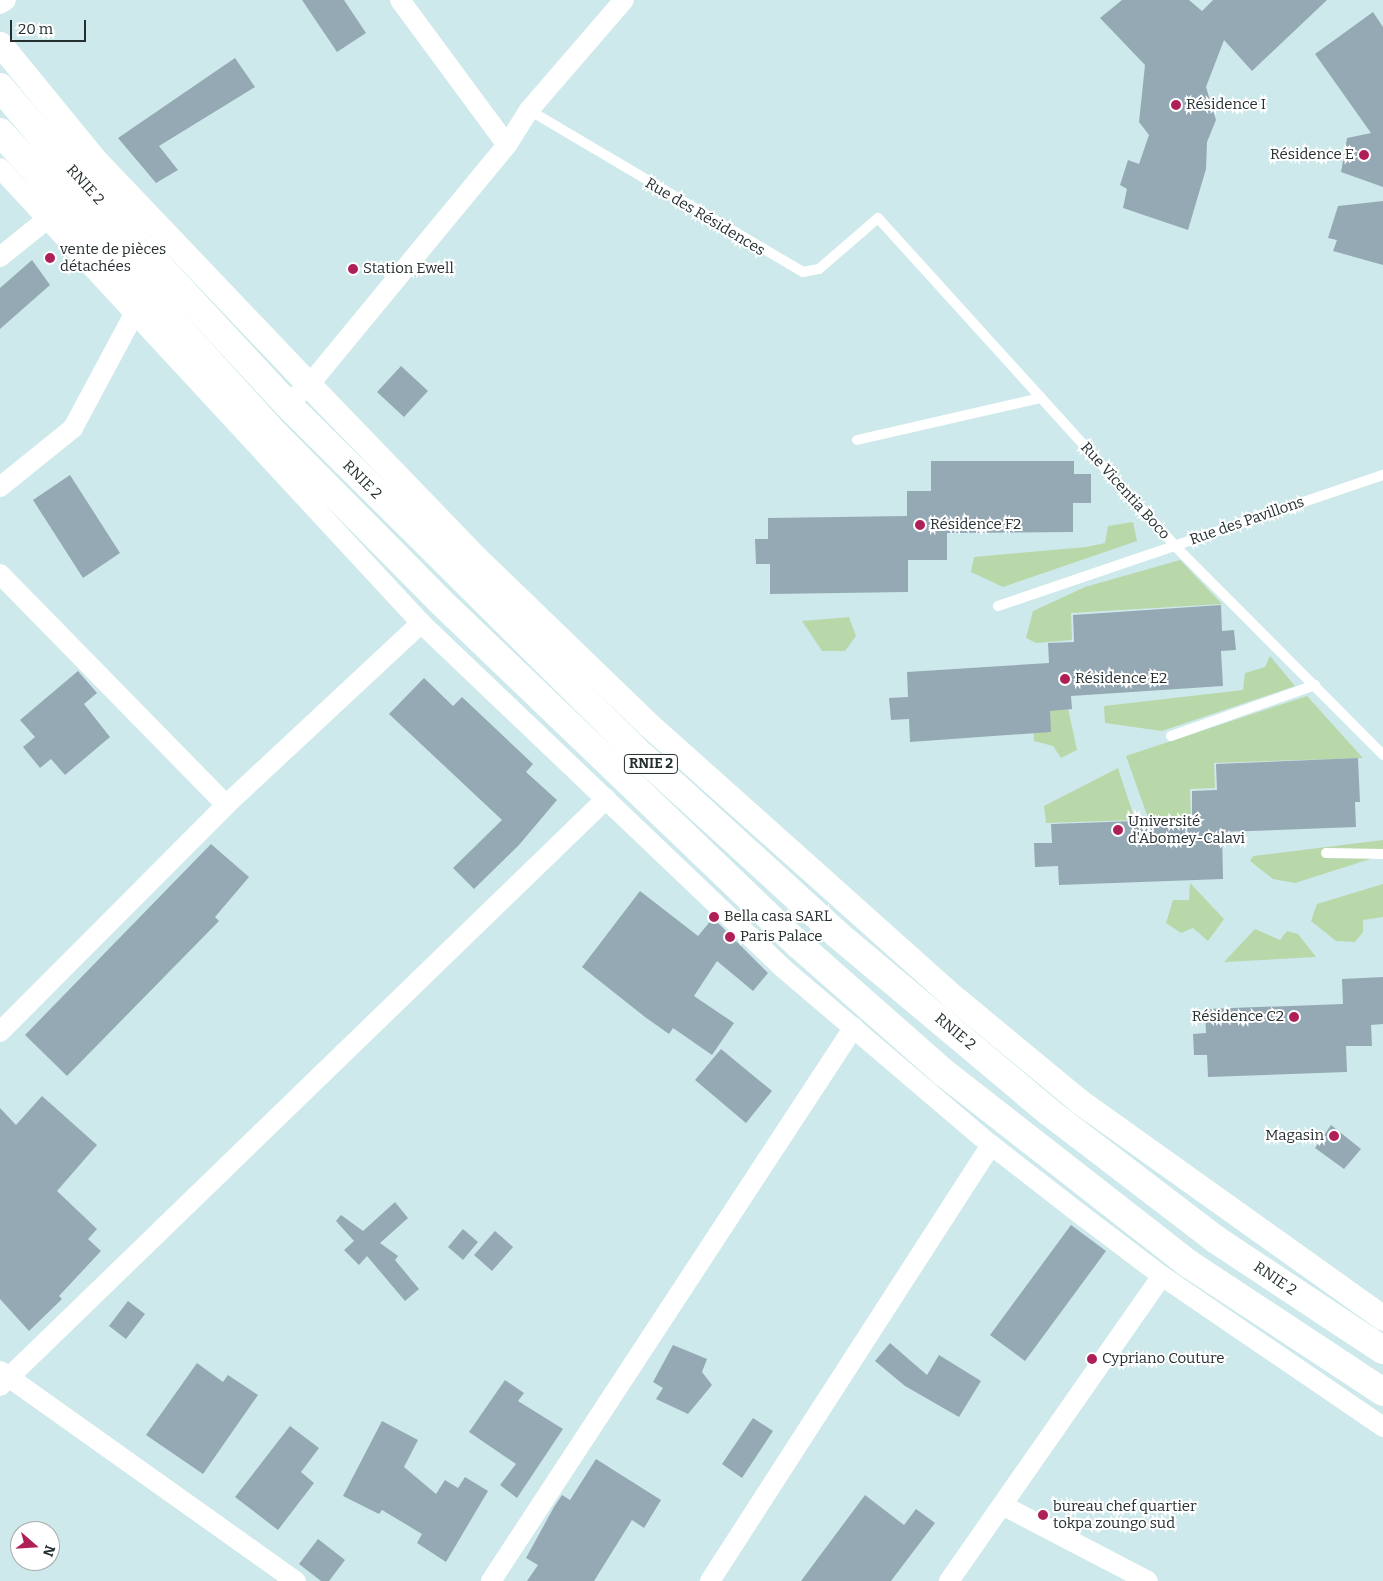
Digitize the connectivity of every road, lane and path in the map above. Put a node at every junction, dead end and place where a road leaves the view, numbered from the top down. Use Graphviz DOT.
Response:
graph roads {
  1 [pos="6,0"];
  2 [pos="400,0"];
  3 [pos="624,0"];
  4 [pos="0,4"];
  5 [pos="0,44"];
  6 [pos="0,87"];
  7 [pos="529,110"];
  8 [pos="0,132"];
  9 [pos="508,145"];
  10 [pos="0,168"];
  11 [pos="55,212"];
  12 [pos="878,218"];
  13 [pos="0,257"];
  14 [pos="134,314"];
  15 [pos="309,385"];
  16 [pos="1041,398"];
  17 [pos="287,404"];
  18 [pos="858,440"];
  19 [pos="1383,475"];
  20 [pos="0,487"];
  21 [pos="1175,546"];
  22 [pos="0,574"];
  23 [pos="998,606"];
  24 [pos="420,623"];
  25 [pos="1315,685"];
  26 [pos="1171,736"];
  27 [pos="1383,754"];
  28 [pos="606,799"];
  29 [pos="226,804"];
  30 [pos="1326,853"];
  31 [pos="1383,854"];
  32 [pos="854,1027"];
  33 [pos="0,1032"];
  34 [pos="991,1145"];
  35 [pos="1162,1276"];
  36 [pos="1383,1318"];
  37 [pos="1383,1350"];
  38 [pos="2,1378"];
  39 [pos="1383,1392"];
  40 [pos="1383,1427"];
  41 [pos="1004,1506"];
  42 [pos="296,1581"];
  43 [pos="491,1581"];
  44 [pos="710,1581"];
  45 [pos="949,1581"];
  46 [pos="1148,1581"];
  1 -- 4 [label="street"];
  2 -- 9 [label="street"];
  3 -- 7 [label="street"];
  5 -- 15 [label="street"];
  6 -- 17 [label="highway, RNIE 2 / RNIE 2"];
  7 -- 9 [label="street"];
  7 -- 12 [label="lane, Rue des Résidences"];
  8 -- 11 [label="highway, RNIE 2 / RNIE 2"];
  9 -- 15 [label="street"];
  10 -- 11 [label="street"];
  11 -- 13 [label="street"];
  11 -- 14 [label="street"];
  11 -- 39 [label="highway, RNIE 2 / RNIE 2"];
  12 -- 16 [label="lane, Rue Vicentia Boco"];
  14 -- 20 [label="street"];
  14 -- 24 [label="street"];
  15 -- 17 [label="street"];
  15 -- 36 [label="street"];
  16 -- 18 [label="lane"];
  16 -- 21 [label="lane, Rue Vicentia Boco"];
  17 -- 37 [label="highway, RNIE 2 / RNIE 2"];
  19 -- 21 [label="lane, Rue des Pavillons"];
  21 -- 23 [label="lane, Rue des Pavillons"];
  21 -- 25 [label="lane, Rue Vicentia Boco"];
  22 -- 29 [label="street"];
  24 -- 28 [label="street"];
  24 -- 29 [label="street"];
  25 -- 26 [label="lane"];
  25 -- 27 [label="lane, Rue Vicentia Boco"];
  28 -- 32 [label="street"];
  28 -- 38 [label="street"];
  29 -- 33 [label="street"];
  30 -- 31 [label="lane"];
  32 -- 34 [label="street"];
  32 -- 43 [label="street"];
  34 -- 35 [label="street"];
  34 -- 44 [label="street"];
  35 -- 40 [label="street"];
  35 -- 41 [label="street"];
  38 -- 42 [label="street"];
  41 -- 45 [label="street"];
  41 -- 46 [label="street"];
}
